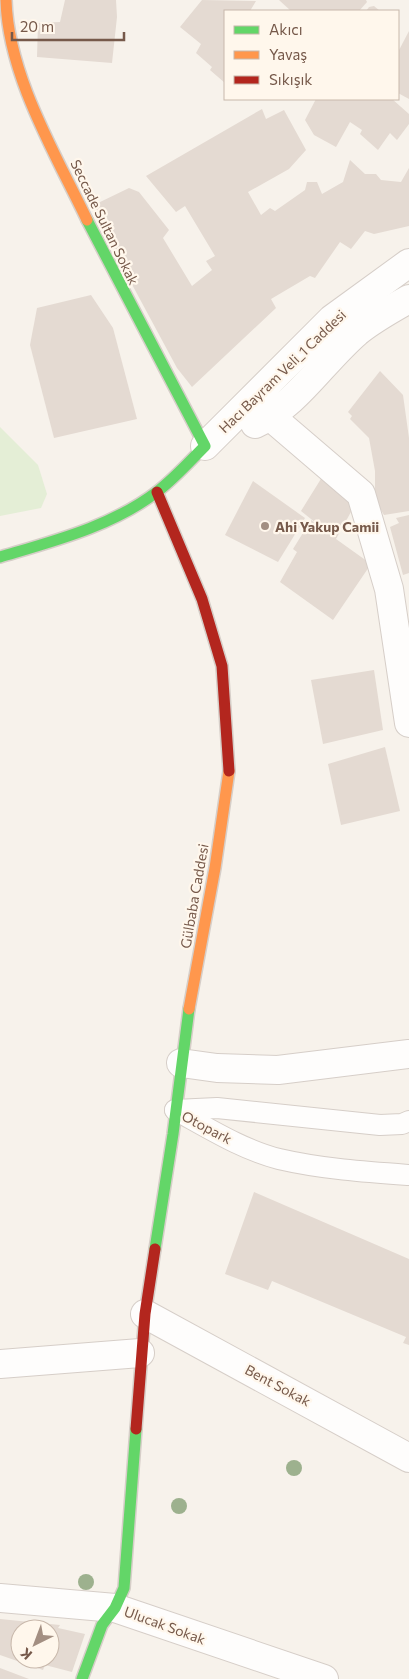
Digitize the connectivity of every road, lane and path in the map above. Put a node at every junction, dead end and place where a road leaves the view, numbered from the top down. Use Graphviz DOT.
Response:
graph roads {
  1 [pos="6,0"];
  2 [pos="409,263"];
  3 [pos="409,299"];
  4 [pos="271,416"];
  5 [pos="205,446"];
  6 [pos="157,492"];
  7 [pos="0,557"];
  8 [pos="409,723"];
  9 [pos="409,1054"];
  10 [pos="181,1063"];
  11 [pos="176,1110"];
  12 [pos="409,1121"];
  13 [pos="409,1175"];
  14 [pos="145,1314"];
  15 [pos="140,1353"];
  16 [pos="0,1364"];
  17 [pos="409,1458"];
  18 [pos="0,1598"];
  19 [pos="115,1608"];
  20 [pos="82,1679"];
  21 [pos="324,1679"];
  1 -- 5 [label="street, Seccade Sultan Sokak"];
  2 -- 5 [label="street, Hacı Bayram Veli_1 Caddesi"];
  3 -- 4 [label="street, Hacı Bayram Veli_1 Caddesi"];
  4 -- 5 [label="street, Hacı Bayram Veli_1 Caddesi"];
  4 -- 8 [label="street"];
  5 -- 6 [label="street, Hacı Bayram Veli_1 Caddesi"];
  6 -- 7 [label="street, Hacı Bayram Veli_1 Caddesi"];
  6 -- 10 [label="street, Gülbaba Caddesi"];
  9 -- 10 [label="street"];
  10 -- 11 [label="street, Gülbaba Caddesi"];
  11 -- 12 [label="lane, Otopark"];
  11 -- 13 [label="lane, Otopark"];
  11 -- 14 [label="street, Gülbaba Caddesi"];
  14 -- 15 [label="street, Gülbaba Caddesi"];
  14 -- 17 [label="street, Bent Sokak"];
  15 -- 16 [label="street"];
  15 -- 19 [label="street, Gülbaba Caddesi"];
  18 -- 19 [label="street, Ulucak Sokak"];
  19 -- 20 [label="street, Gülbaba Caddesi"];
  19 -- 21 [label="street, Ulucak Sokak"];
}
